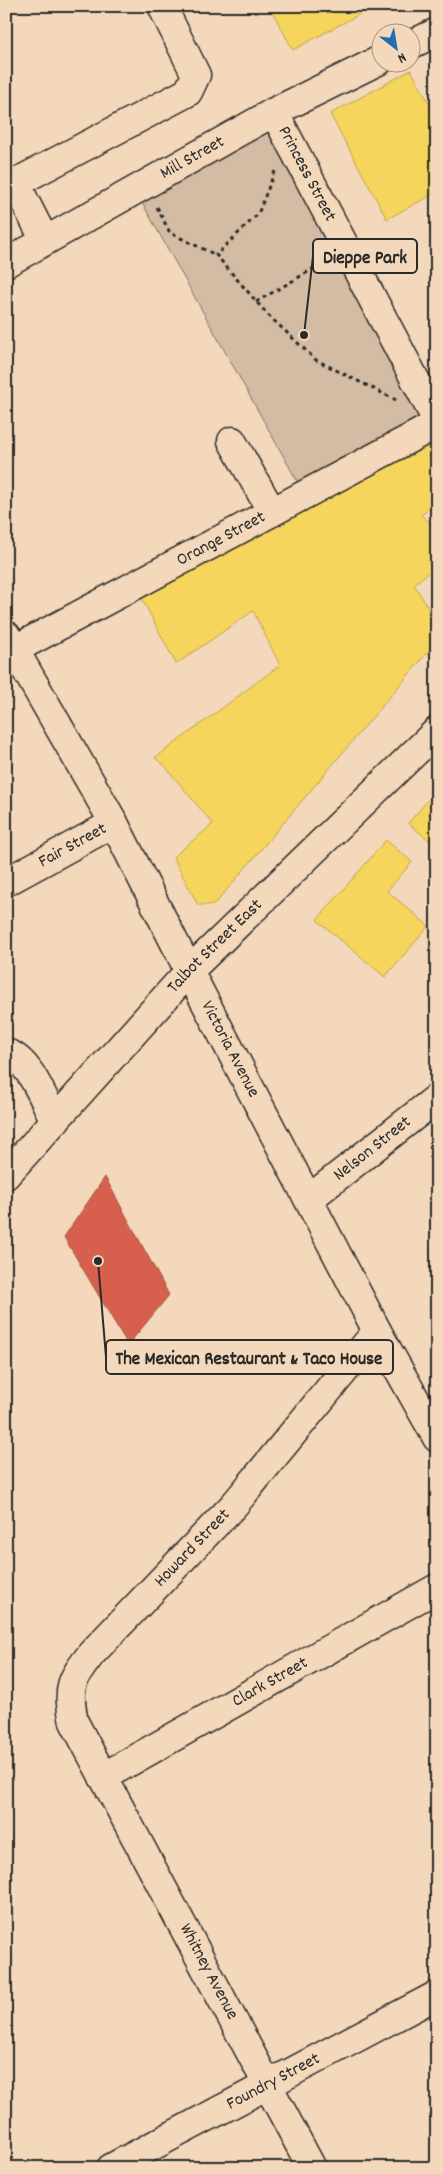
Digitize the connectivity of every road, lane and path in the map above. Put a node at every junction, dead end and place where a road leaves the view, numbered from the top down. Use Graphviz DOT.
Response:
graph roads {
  1 [pos="162,6"];
  2 [pos="437,32"];
  3 [pos="420,40"];
  4 [pos="370,65"];
  5 [pos="274,112"];
  6 [pos="288,138"];
  7 [pos="145,185"];
  8 [pos="11,186"];
  9 [pos="46,240"];
  10 [pos="346,249"];
  11 [pos="216,255"];
  12 [pos="6,263"];
  13 [pos="256,302"];
  14 [pos="398,402"];
  15 [pos="437,423"];
  16 [pos="232,441"];
  17 [pos="272,512"];
  18 [pos="9,646"];
  19 [pos="437,731"];
  20 [pos="114,823"];
  21 [pos="6,882"];
  22 [pos="189,972"];
  23 [pos="6,1053"];
  24 [pos="437,1098"];
  25 [pos="55,1121"];
  26 [pos="6,1175"];
  27 [pos="309,1199"];
  28 [pos="377,1331"];
  29 [pos="437,1438"];
  30 [pos="437,1588"];
  31 [pos="103,1777"];
  32 [pos="437,1995"];
  33 [pos="267,2085"];
  34 [pos="111,2168"];
  35 [pos="312,2168"];
  1 -- 8 [label="street"];
  2 -- 3 [label="street"];
  4 -- 5 [label="street, Mill Street"];
  5 -- 6 [label="street, Princess Street"];
  5 -- 7 [label="street, Mill Street"];
  6 -- 10 [label="street, Princess Street"];
  6 -- 11 [label="path"];
  7 -- 9 [label="street, Mill Street"];
  7 -- 11 [label="path"];
  8 -- 9 [label="street"];
  9 -- 12 [label="street, Mill Street"];
  10 -- 13 [label="path"];
  10 -- 15 [label="street, Princess Street"];
  11 -- 13 [label="path"];
  13 -- 14 [label="path"];
  15 -- 17 [label="street, Orange Street"];
  16 -- 17 [label="street"];
  17 -- 18 [label="street, Orange Street"];
  18 -- 20 [label="street, Victoria Avenue"];
  19 -- 22 [label="street, Talbot Street East"];
  20 -- 21 [label="street, Fair Street"];
  20 -- 22 [label="street, Victoria Avenue"];
  22 -- 25 [label="street, Talbot Street East"];
  22 -- 27 [label="street, Victoria Avenue"];
  23 -- 25 [label="street"];
  24 -- 27 [label="street, Nelson Street"];
  25 -- 26 [label="street, Talbot Street East"];
  27 -- 28 [label="street, Victoria Avenue"];
  28 -- 29 [label="street, Victoria Avenue"];
  28 -- 31 [label="street, Howard Street"];
  30 -- 31 [label="street, Clark Street"];
  31 -- 33 [label="street, Whitney Avenue"];
  32 -- 33 [label="street, Foundry Street"];
  33 -- 34 [label="street, Foundry Street"];
  33 -- 35 [label="street, Whitney Avenue"];
}
